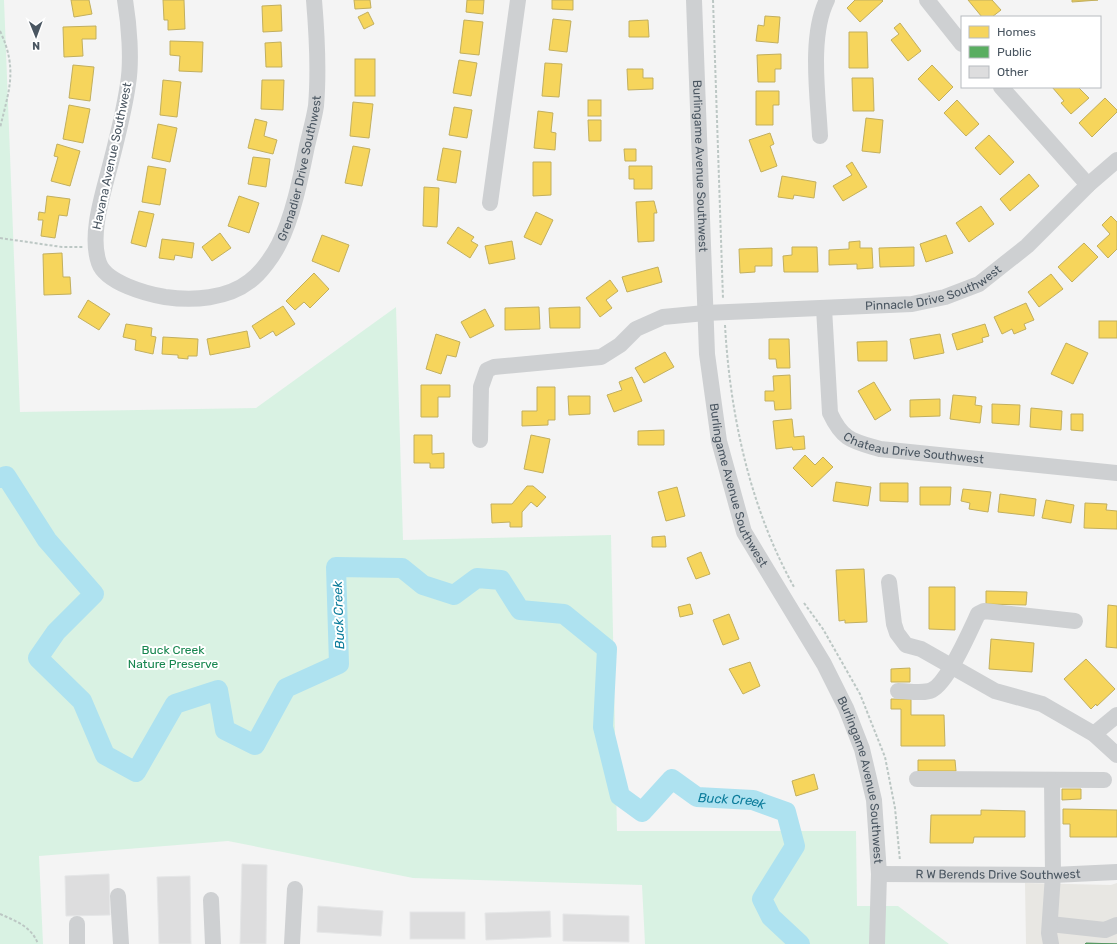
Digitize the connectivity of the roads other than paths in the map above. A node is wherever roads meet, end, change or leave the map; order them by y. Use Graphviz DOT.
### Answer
graph roads {
  1 [pos="125,0"];
  2 [pos="314,0"];
  3 [pos="518,0"];
  4 [pos="694,0"];
  5 [pos="827,0"];
  6 [pos="927,0"];
  7 [pos="961,43"];
  8 [pos="1001,88"];
  9 [pos="820,136"];
  10 [pos="1117,160"];
  11 [pos="1088,185"];
  12 [pos="490,203"];
  13 [pos="208,298"];
  14 [pos="824,308"];
  15 [pos="705,313"];
  16 [pos="480,440"];
  17 [pos="1117,473"];
  18 [pos="889,582"];
  19 [pos="1075,621"];
  20 [pos="952,665"];
  21 [pos="898,691"];
  22 [pos="1117,715"];
  23 [pos="1094,734"];
  24 [pos="1117,754"];
  25 [pos="917,779"];
  26 [pos="1052,780"];
  27 [pos="1104,780"];
  28 [pos="1117,872"];
  29 [pos="879,874"];
  30 [pos="1053,875"];
  31 [pos="295,889"];
  32 [pos="118,896"];
  33 [pos="211,900"];
  34 [pos="77,924"];
  35 [pos="1050,924"];
  36 [pos="1117,925"];
  37 [pos="77,944"];
  38 [pos="121,944"];
  39 [pos="213,944"];
  40 [pos="292,944"];
  41 [pos="877,944"];
  42 [pos="1051,944"];
  1 -- 13 [label="street, Havana Avenue Southwest"];
  2 -- 13 [label="street, Grenadier Drive Southwest"];
  3 -- 12 [label="street"];
  4 -- 15 [label="street, Burlingame Avenue Southwest"];
  5 -- 9 [label="street"];
  6 -- 7 [label="street"];
  8 -- 11 [label="street"];
  10 -- 11 [label="street, Pinnacle Drive Southwest"];
  11 -- 14 [label="street, Pinnacle Drive Southwest"];
  14 -- 15 [label="street, Pinnacle Drive Southwest"];
  14 -- 17 [label="street, Chateau Drive Southwest"];
  15 -- 16 [label="street, Pinnacle Drive Southwest"];
  15 -- 29 [label="street, Burlingame Avenue Southwest"];
  18 -- 20 [label="street"];
  19 -- 20 [label="street"];
  20 -- 21 [label="street"];
  20 -- 23 [label="street"];
  22 -- 23 [label="street"];
  23 -- 24 [label="street"];
  25 -- 26 [label="street"];
  26 -- 27 [label="street"];
  26 -- 30 [label="street"];
  28 -- 30 [label="street, R W Berends Drive Southwest"];
  29 -- 30 [label="street, R W Berends Drive Southwest"];
  29 -- 41 [label="street, Burlingame Avenue Southwest"];
  30 -- 35 [label="street"];
  31 -- 40 [label="street"];
  32 -- 38 [label="street"];
  33 -- 39 [label="street"];
  34 -- 37 [label="street"];
  35 -- 36 [label="street"];
  35 -- 42 [label="street"];
}
